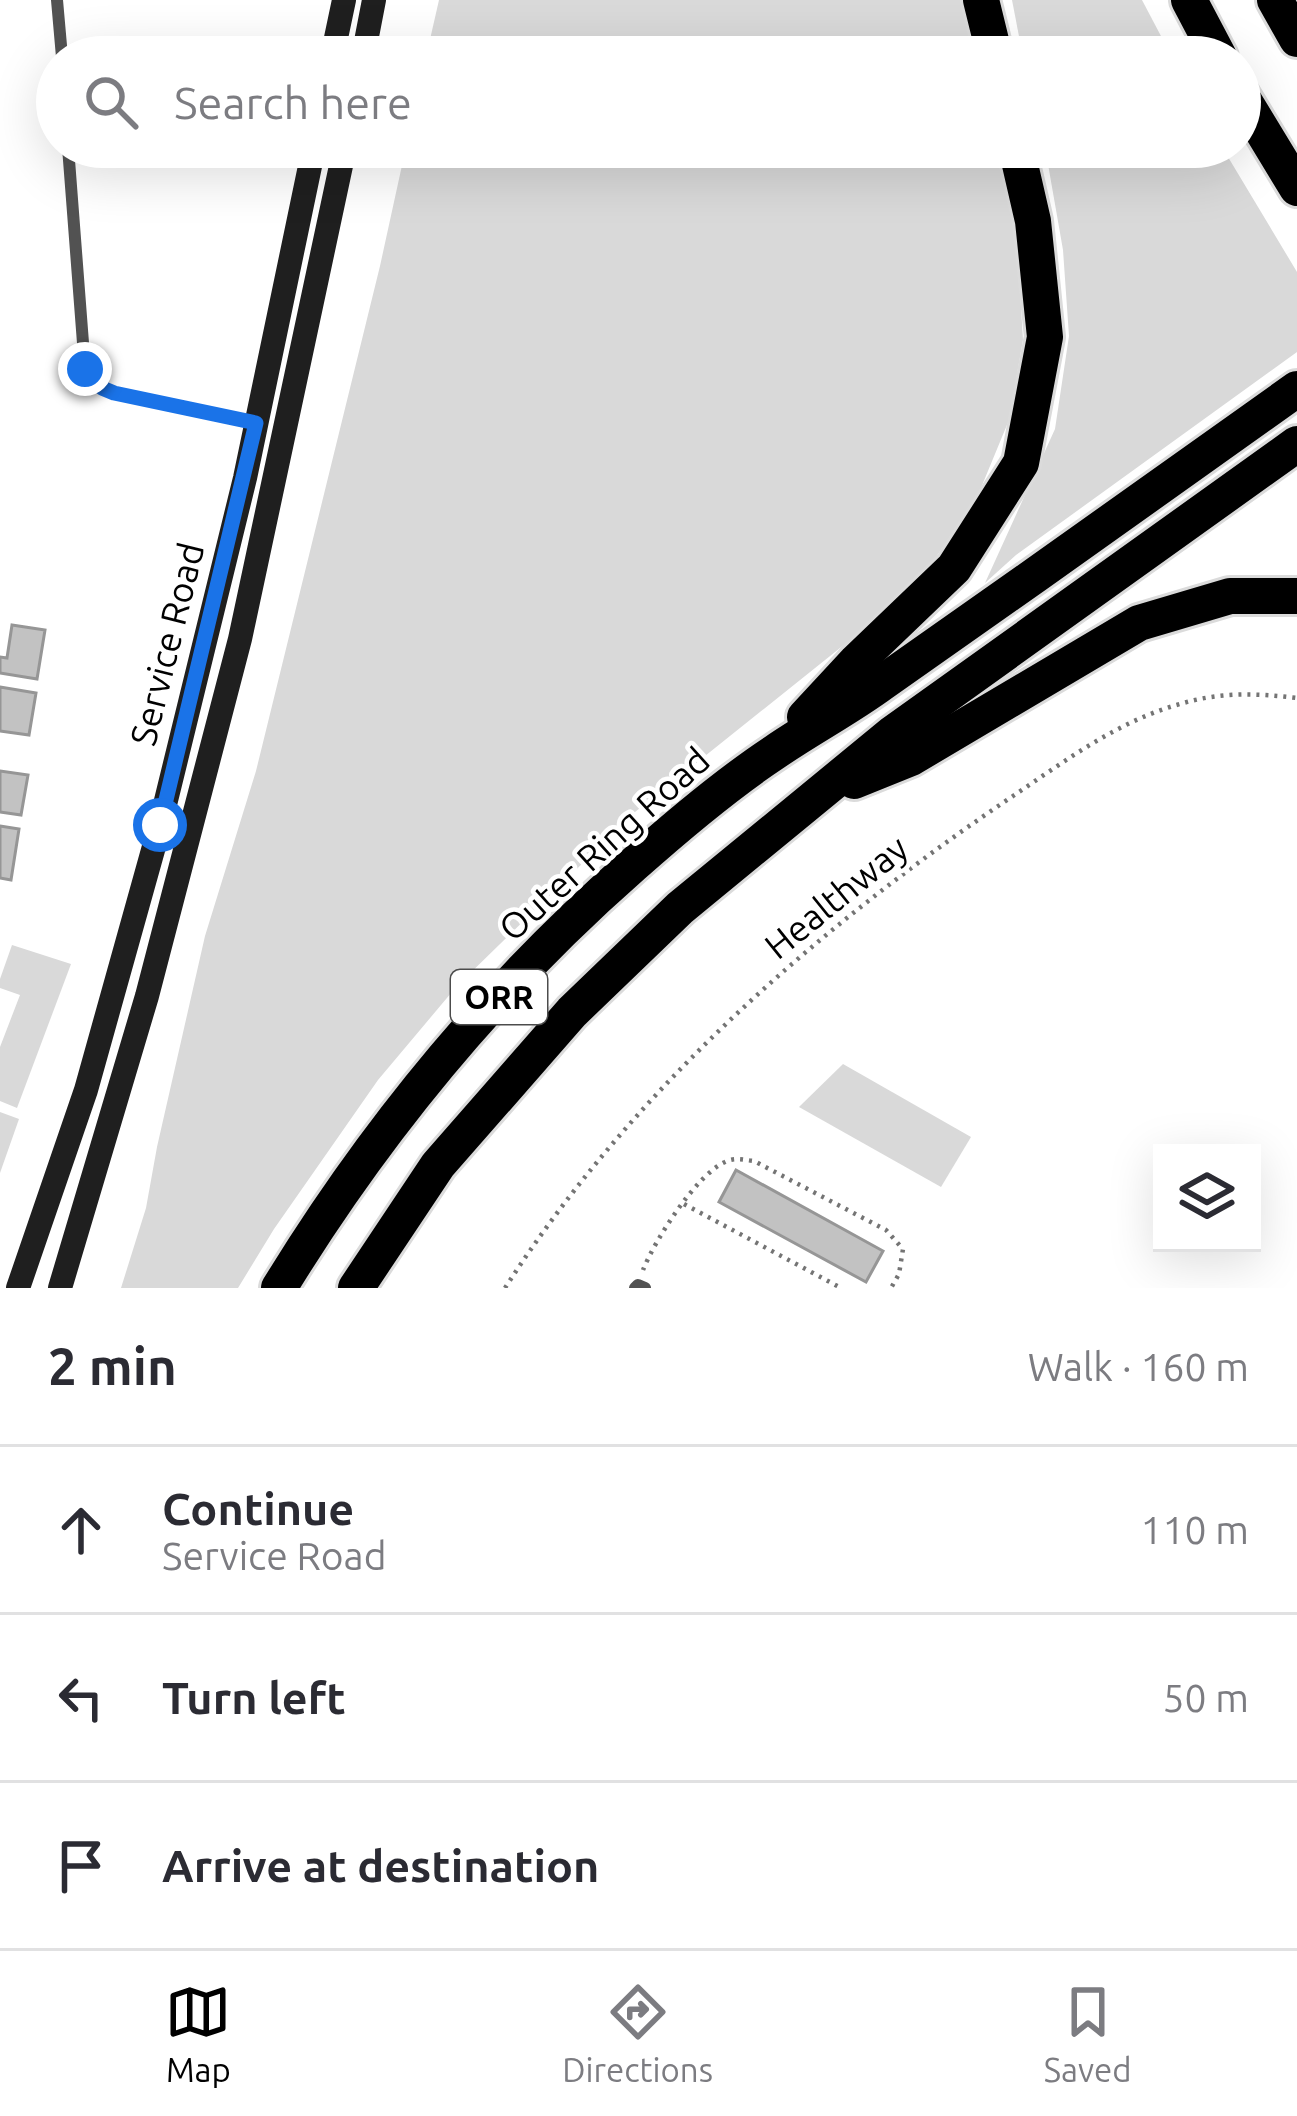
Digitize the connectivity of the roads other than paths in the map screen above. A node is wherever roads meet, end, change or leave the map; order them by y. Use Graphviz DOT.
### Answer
graph roads {
  1 [pos="57,0"];
  2 [pos="344,0"];
  3 [pos="374,0"];
  4 [pos="981,0"];
  5 [pos="1189,0"];
  6 [pos="1275,0"];
  7 [pos="60,36"];
  8 [pos="336,36"];
  9 [pos="366,36"];
  10 [pos="990,36"];
  11 [pos="1208,36"];
  12 [pos="1297,39"];
  13 [pos="1261,129"];
  14 [pos="70,168"];
  15 [pos="310,168"];
  16 [pos="341,168"];
  17 [pos="1021,168"];
  18 [pos="1297,188"];
  19 [pos="1297,389"];
  20 [pos="256,423"];
  21 [pos="1297,444"];
  22 [pos="1297,596"];
  23 [pos="772,754"];
  24 [pos="822,794"];
  25 [pos="18,1288"];
  26 [pos="60,1288"];
  27 [pos="279,1288"];
  28 [pos="356,1288"];
  1 -- 7 [label="lane"];
  2 -- 8 [label="main road"];
  3 -- 9 [label="main road"];
  4 -- 10 [label="highway"];
  5 -- 11 [label="highway"];
  6 -- 12 [label="highway"];
  13 -- 18 [label="highway"];
  14 -- 20 [label="lane"];
  15 -- 20 [label="main road, Service Road"];
  16 -- 26 [label="main road, Service Road"];
  17 -- 23 [label="highway"];
  19 -- 23 [label="highway"];
  20 -- 25 [label="main road, Service Road"];
  21 -- 24 [label="highway"];
  22 -- 24 [label="highway"];
  23 -- 27 [label="highway, Outer Ring Road / ORR"];
  24 -- 28 [label="highway, ORR"];
}
